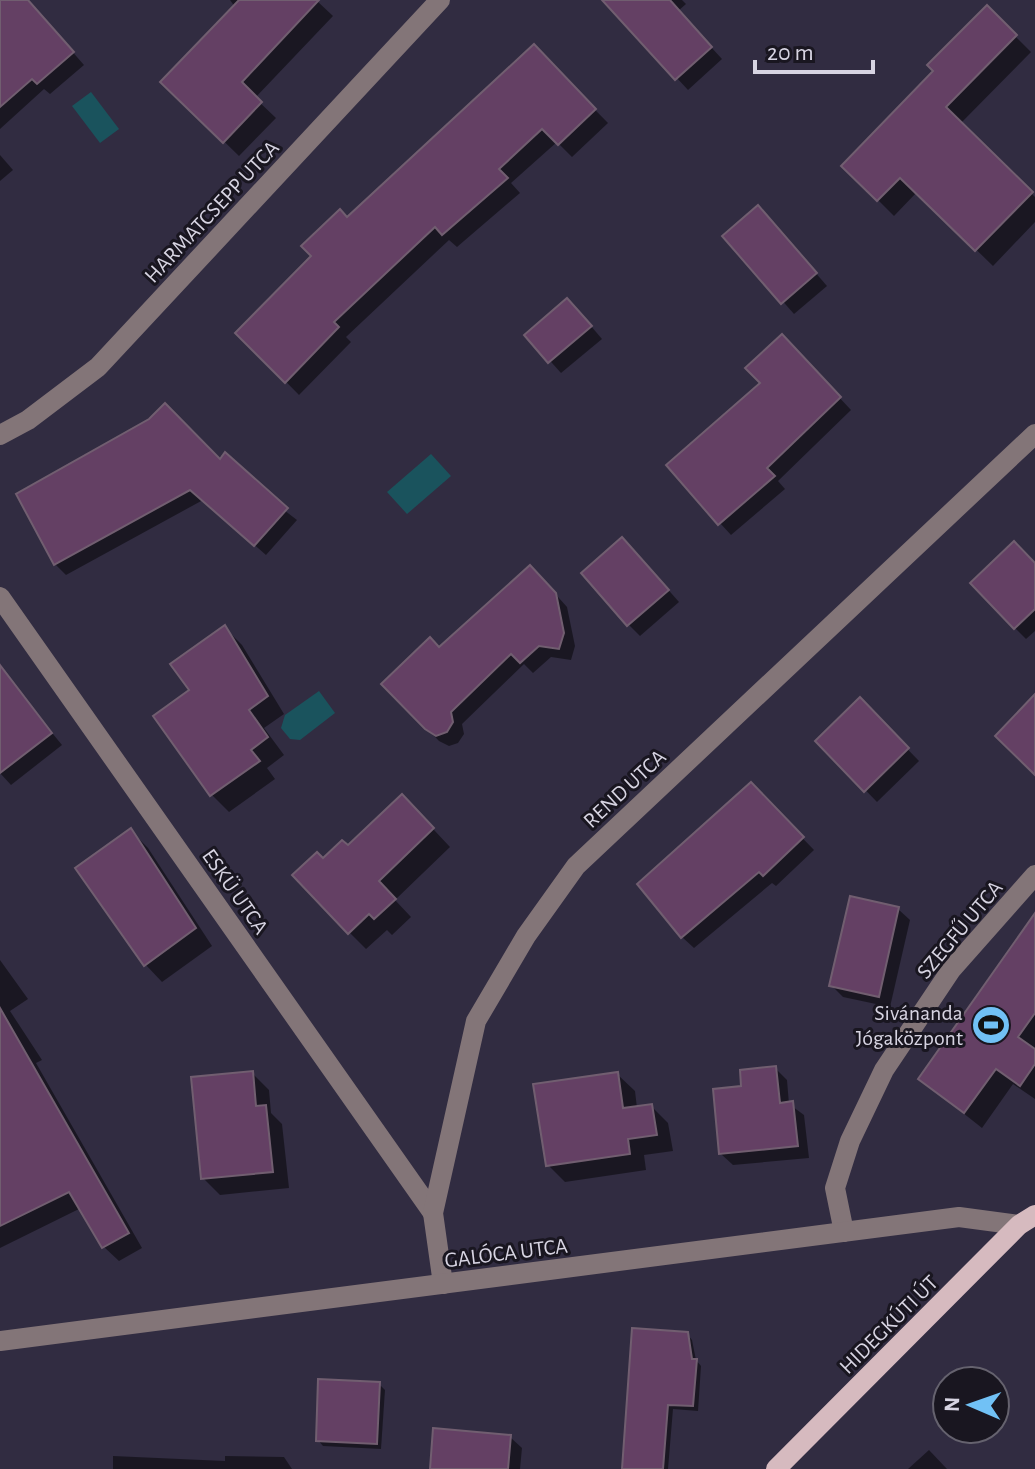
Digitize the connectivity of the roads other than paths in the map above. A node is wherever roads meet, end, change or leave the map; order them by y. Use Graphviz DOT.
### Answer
graph roads {
  1 [pos="440,0"];
  2 [pos="1035,434"];
  3 [pos="0,435"];
  4 [pos="0,597"];
  5 [pos="1035,875"];
  6 [pos="433,1213"];
  7 [pos="1027,1220"];
  8 [pos="844,1232"];
  9 [pos="443,1284"];
  10 [pos="0,1341"];
  11 [pos="776,1469"];
  1 -- 3 [label="street, HARMATCSEPP UTCA"];
  2 -- 6 [label="street, REND UTCA"];
  4 -- 6 [label="street, ESKÜ UTCA"];
  5 -- 8 [label="street, SZEGFŰ UTCA"];
  6 -- 9 [label="street, REND UTCA"];
  7 -- 8 [label="street, GALÓCA UTCA"];
  7 -- 11 [label="main road, HIDEGKÚTI ÚT"];
  8 -- 9 [label="street, GALÓCA UTCA"];
  9 -- 10 [label="street, GALÓCA UTCA"];
}
